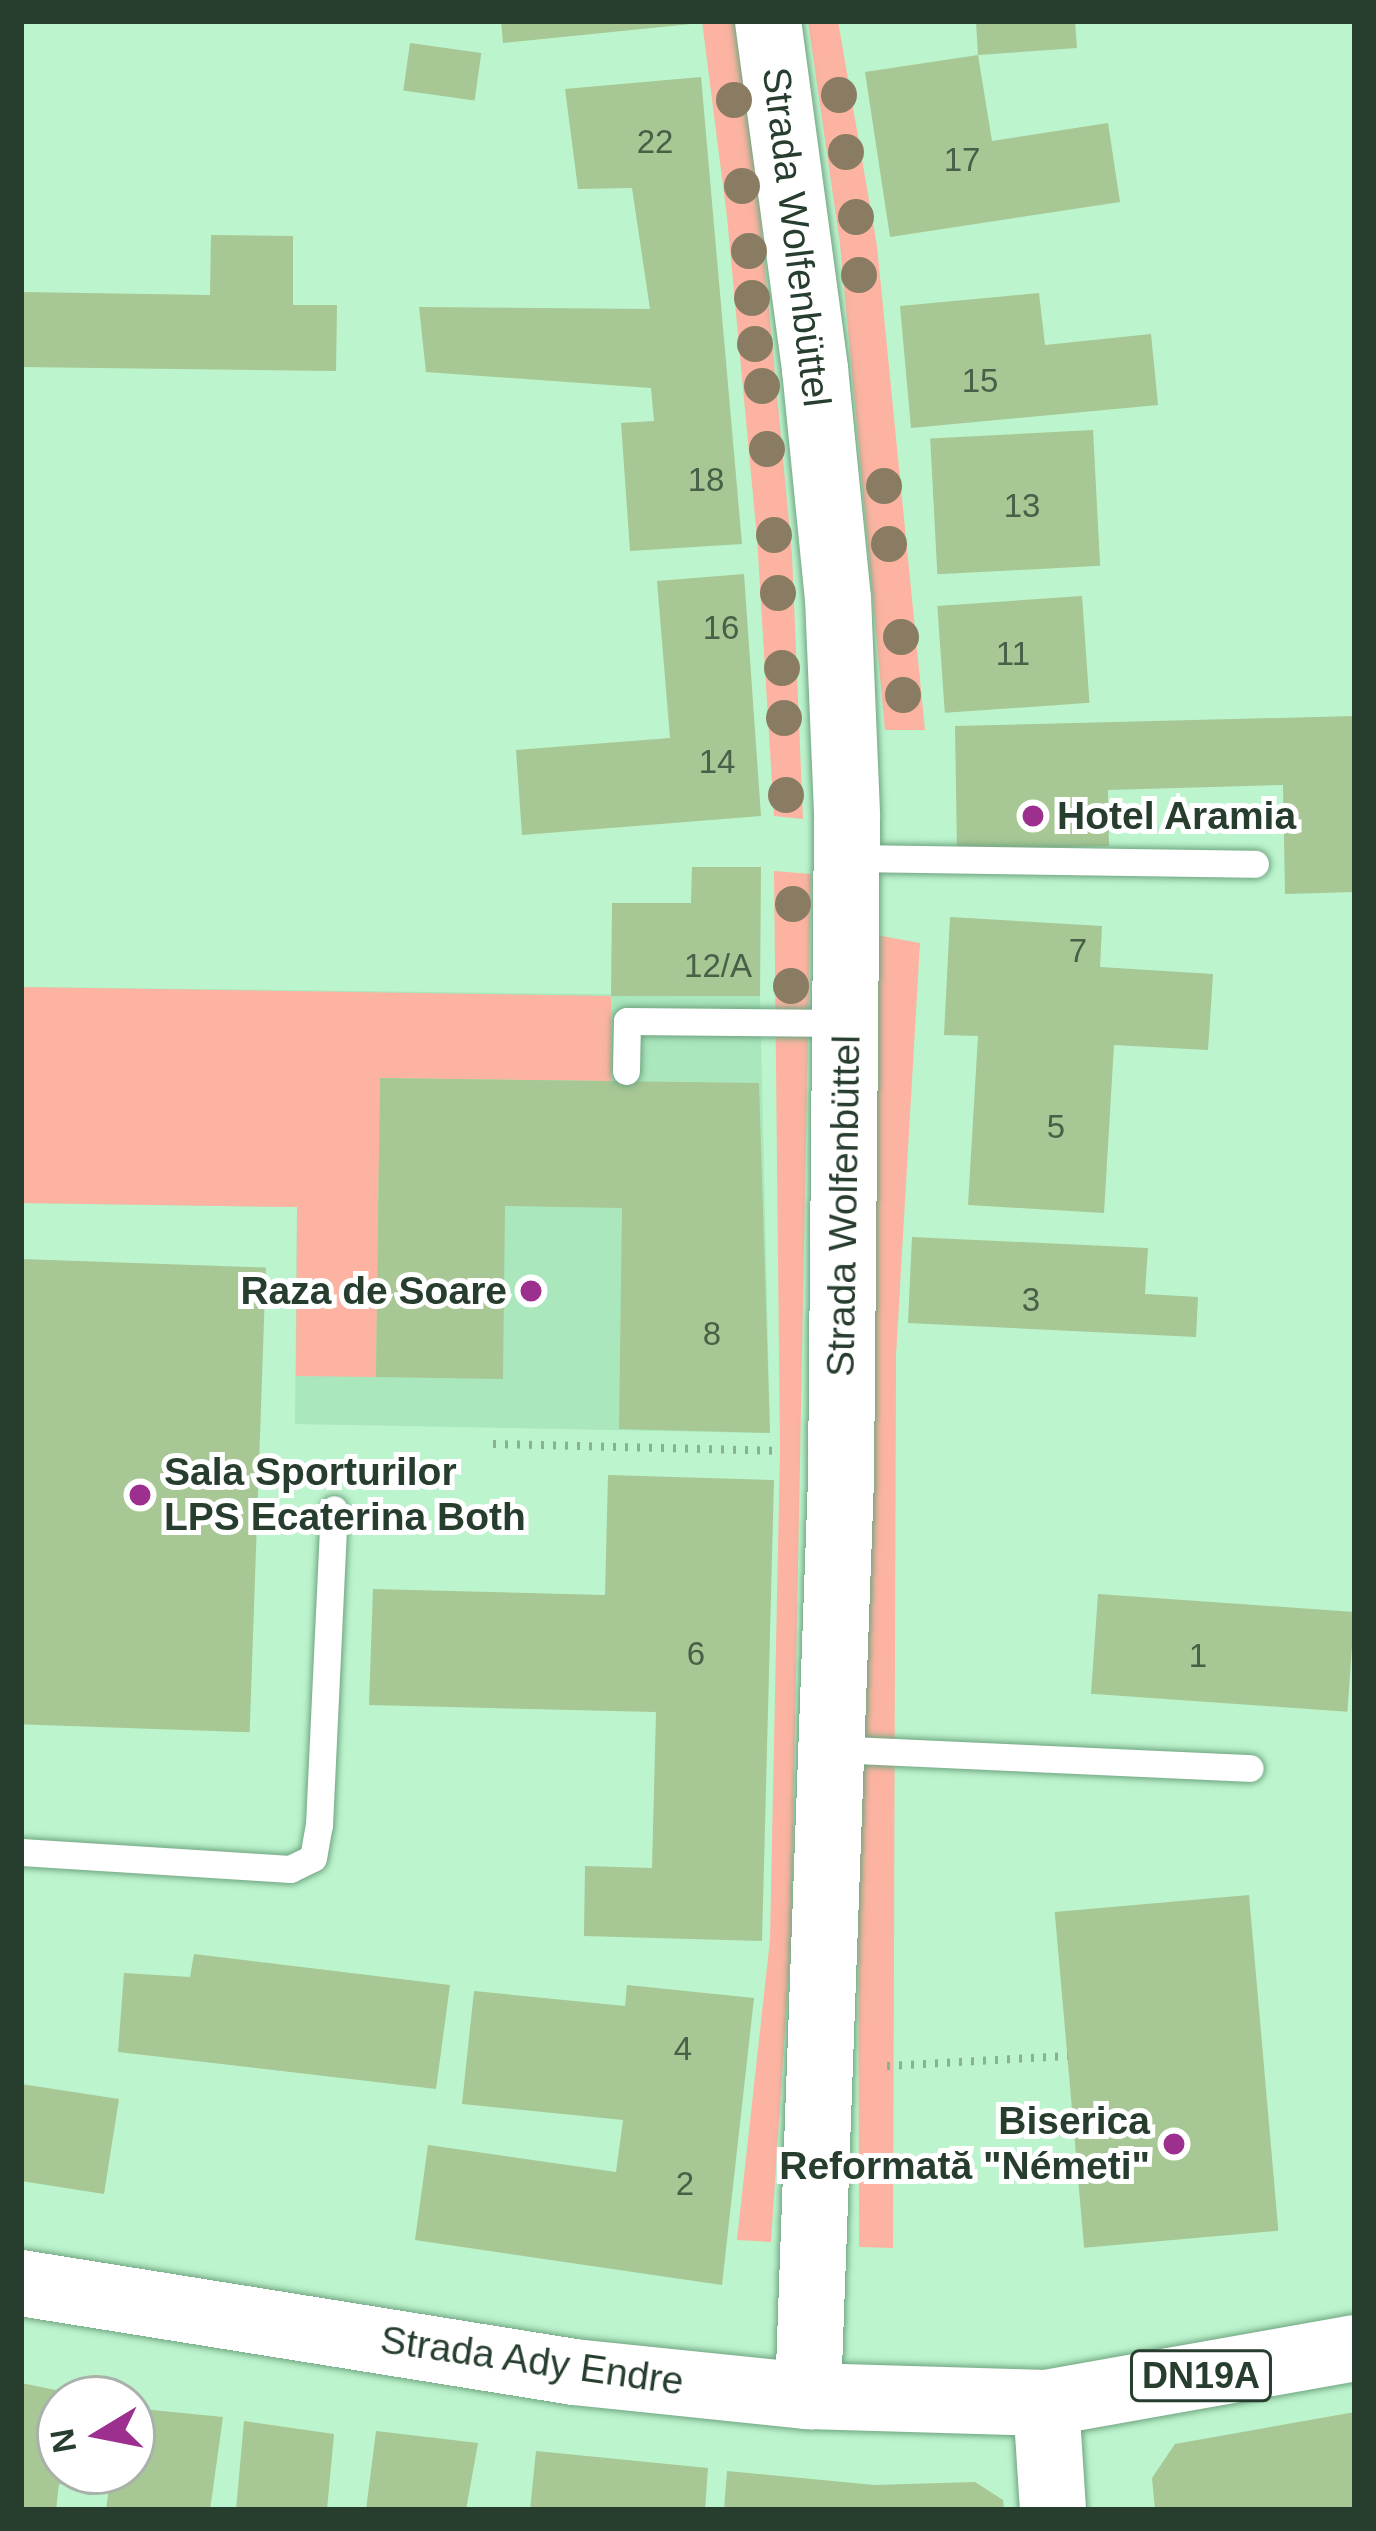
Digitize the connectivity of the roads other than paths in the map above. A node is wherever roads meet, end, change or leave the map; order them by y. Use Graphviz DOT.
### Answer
graph roads {
  1 [pos="768,21"];
  2 [pos="847,858"];
  3 [pos="1255,864"];
  4 [pos="846,1023"];
  5 [pos="626,1071"];
  6 [pos="334,1509"];
  7 [pos="831,1748"];
  8 [pos="1250,1768"];
  9 [pos="21,1852"];
  10 [pos="21,2283"];
  11 [pos="1355,2348"];
  12 [pos="808,2396"];
  13 [pos="1046,2403"];
  14 [pos="1053,2510"];
  1 -- 2 [label="main road, Strada Wolfenbüttel"];
  2 -- 3 [label="lane"];
  2 -- 4 [label="main road, Strada Wolfenbüttel"];
  4 -- 5 [label="lane"];
  4 -- 7 [label="main road, Strada Wolfenbüttel"];
  6 -- 9 [label="lane"];
  7 -- 8 [label="lane"];
  7 -- 12 [label="main road, Strada Wolfenbüttel"];
  10 -- 12 [label="main road, Strada Ady Endre / DN19A"];
  11 -- 13 [label="main road, DN19A"];
  12 -- 13 [label="main road, Strada Ady Endre / DN19A"];
  13 -- 14 [label="main road"];
}
